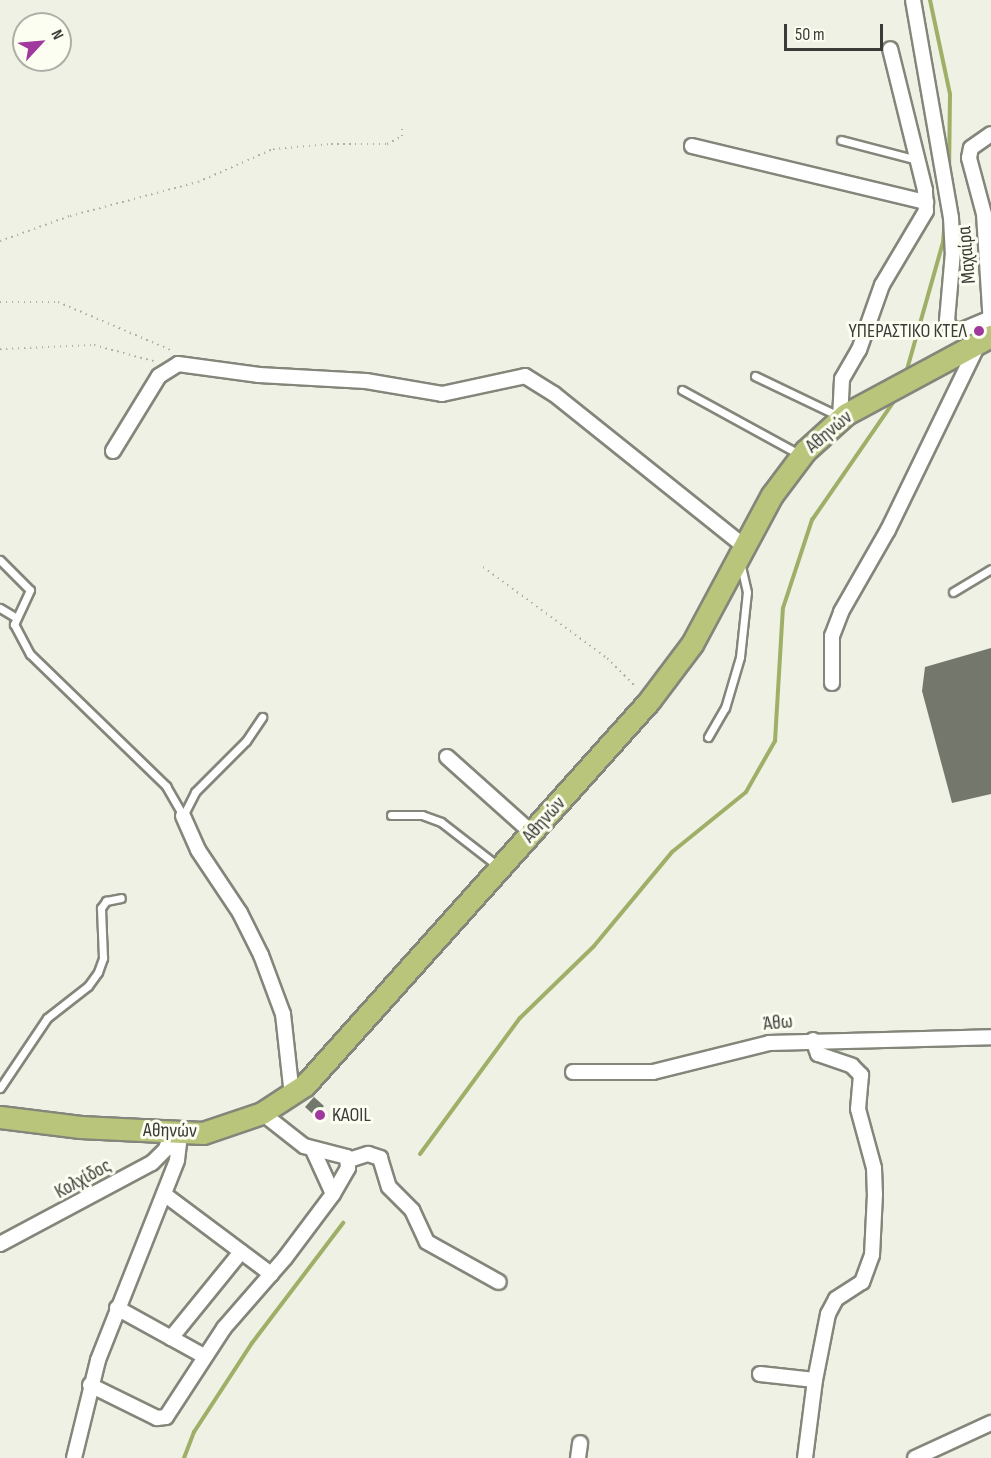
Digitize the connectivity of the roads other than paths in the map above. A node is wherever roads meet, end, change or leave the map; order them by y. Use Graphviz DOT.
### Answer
graph roads {
  1 [pos="913,0"];
  2 [pos="890,49"];
  3 [pos="991,134"];
  4 [pos="841,140"];
  5 [pos="692,146"];
  6 [pos="917,160"];
  7 [pos="926,202"];
  8 [pos="988,331"];
  9 [pos="755,376"];
  10 [pos="682,390"];
  11 [pos="842,416"];
  12 [pos="113,451"];
  13 [pos="801,456"];
  14 [pos="742,554"];
  15 [pos="0,560"];
  16 [pos="991,569"];
  17 [pos="952,592"];
  18 [pos="0,608"];
  19 [pos="15,617"];
  20 [pos="832,683"];
  21 [pos="261,717"];
  22 [pos="708,737"];
  23 [pos="447,757"];
  24 [pos="392,815"];
  25 [pos="183,816"];
  26 [pos="532,833"];
  27 [pos="501,868"];
  28 [pos="121,898"];
  29 [pos="991,1037"];
  30 [pos="813,1040"];
  31 [pos="573,1072"];
  32 [pos="0,1088"];
  33 [pos="292,1095"];
  34 [pos="262,1113"];
  35 [pos="0,1117"];
  36 [pos="175,1134"];
  37 [pos="313,1150"];
  38 [pos="349,1160"];
  39 [pos="164,1194"];
  40 [pos="333,1194"];
  41 [pos="0,1244"];
  42 [pos="241,1252"];
  43 [pos="271,1274"];
  44 [pos="499,1282"];
  45 [pos="117,1308"];
  46 [pos="171,1338"];
  47 [pos="204,1356"];
  48 [pos="760,1374"];
  49 [pos="815,1380"];
  50 [pos="90,1385"];
  51 [pos="991,1423"];
  52 [pos="580,1443"];
  53 [pos="74,1458"];
  54 [pos="578,1458"];
  55 [pos="806,1458"];
  56 [pos="915,1458"];
  1 -- 8 [label="street"];
  2 -- 6 [label="street"];
  3 -- 8 [label="street, Μαχαίρα"];
  4 -- 6 [label="lane"];
  5 -- 7 [label="street"];
  6 -- 7 [label="street"];
  7 -- 11 [label="street"];
  8 -- 11 [label="main road, Αθηνών"];
  8 -- 20 [label="street"];
  9 -- 11 [label="lane"];
  10 -- 13 [label="lane"];
  11 -- 13 [label="main road, Αθηνών"];
  12 -- 14 [label="street"];
  13 -- 14 [label="main road, Αθηνών"];
  14 -- 22 [label="lane"];
  14 -- 26 [label="main road, Αθηνών"];
  15 -- 19 [label="lane"];
  16 -- 17 [label="lane"];
  18 -- 19 [label="lane"];
  19 -- 25 [label="lane"];
  21 -- 25 [label="lane"];
  23 -- 26 [label="street"];
  24 -- 27 [label="lane"];
  25 -- 33 [label="street"];
  26 -- 27 [label="main road, Αθηνών"];
  27 -- 33 [label="main road, Αθηνών"];
  28 -- 32 [label="lane"];
  29 -- 30 [label="street, Άθω"];
  30 -- 31 [label="street, Άθω"];
  30 -- 49 [label="street"];
  33 -- 34 [label="main road, Αθηνών"];
  34 -- 36 [label="main road, Αθηνών"];
  34 -- 37 [label="street"];
  35 -- 36 [label="main road, Αθηνών"];
  36 -- 39 [label="street"];
  36 -- 41 [label="street, Κολχίδος"];
  37 -- 38 [label="street"];
  37 -- 40 [label="street"];
  38 -- 40 [label="street"];
  38 -- 44 [label="street"];
  39 -- 42 [label="street"];
  39 -- 45 [label="street"];
  40 -- 43 [label="street"];
  42 -- 43 [label="street"];
  42 -- 46 [label="street"];
  43 -- 47 [label="street"];
  45 -- 46 [label="street"];
  45 -- 50 [label="street"];
  46 -- 47 [label="street"];
  47 -- 50 [label="street"];
  48 -- 49 [label="street"];
  49 -- 55 [label="street"];
  50 -- 53 [label="street"];
  51 -- 56 [label="street"];
  52 -- 54 [label="street"];
}
